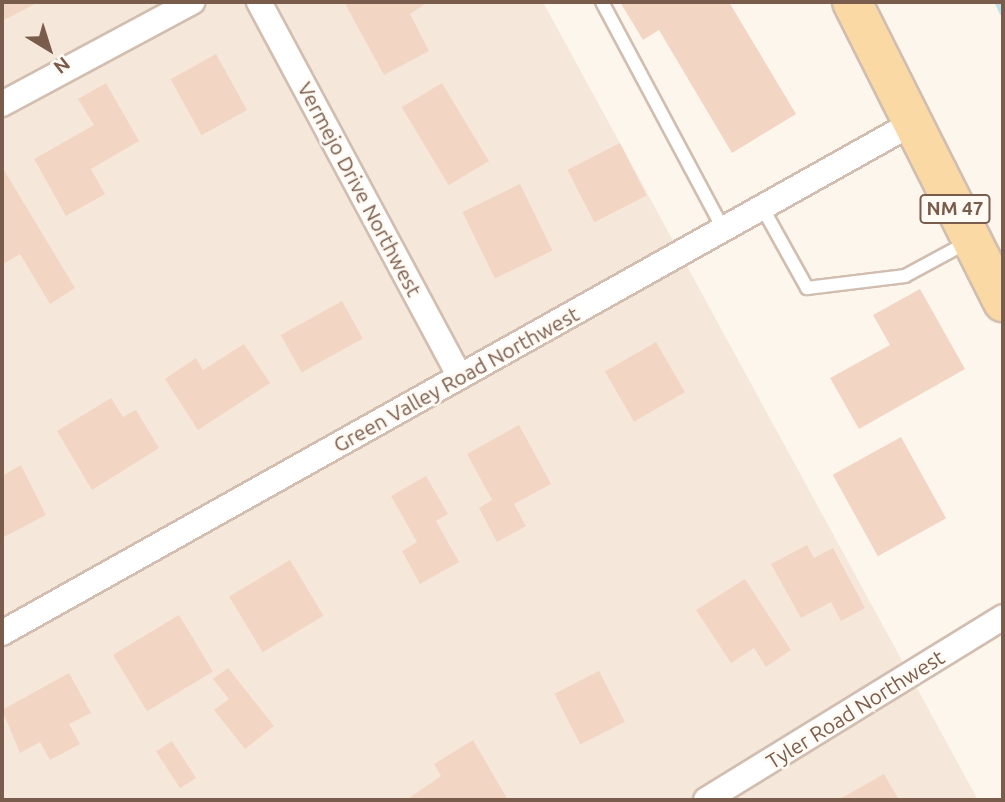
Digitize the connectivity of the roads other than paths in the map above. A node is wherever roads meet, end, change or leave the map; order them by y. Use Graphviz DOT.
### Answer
graph roads {
  1 [pos="192,2"];
  2 [pos="259,2"];
  3 [pos="601,2"];
  4 [pos="852,2"];
  5 [pos="2,104"];
  6 [pos="911,124"];
  7 [pos="762,207"];
  8 [pos="723,229"];
  9 [pos="972,241"];
  10 [pos="1003,302"];
  11 [pos="460,377"];
  12 [pos="1003,617"];
  13 [pos="2,633"];
  14 [pos="706,800"];
  1 -- 5 [label="street"];
  2 -- 11 [label="street, Vermejo Drive Northwest"];
  3 -- 8 [label="lane"];
  4 -- 6 [label="main road, NM 47"];
  6 -- 7 [label="street, Green Valley Road Northwest"];
  6 -- 9 [label="main road, NM 47"];
  7 -- 8 [label="street, Green Valley Road Northwest"];
  7 -- 9 [label="lane"];
  8 -- 11 [label="street, Green Valley Road Northwest"];
  9 -- 10 [label="main road, NM 47"];
  11 -- 13 [label="street, Green Valley Road Northwest"];
  12 -- 14 [label="street, Tyler Road Northwest"];
}
